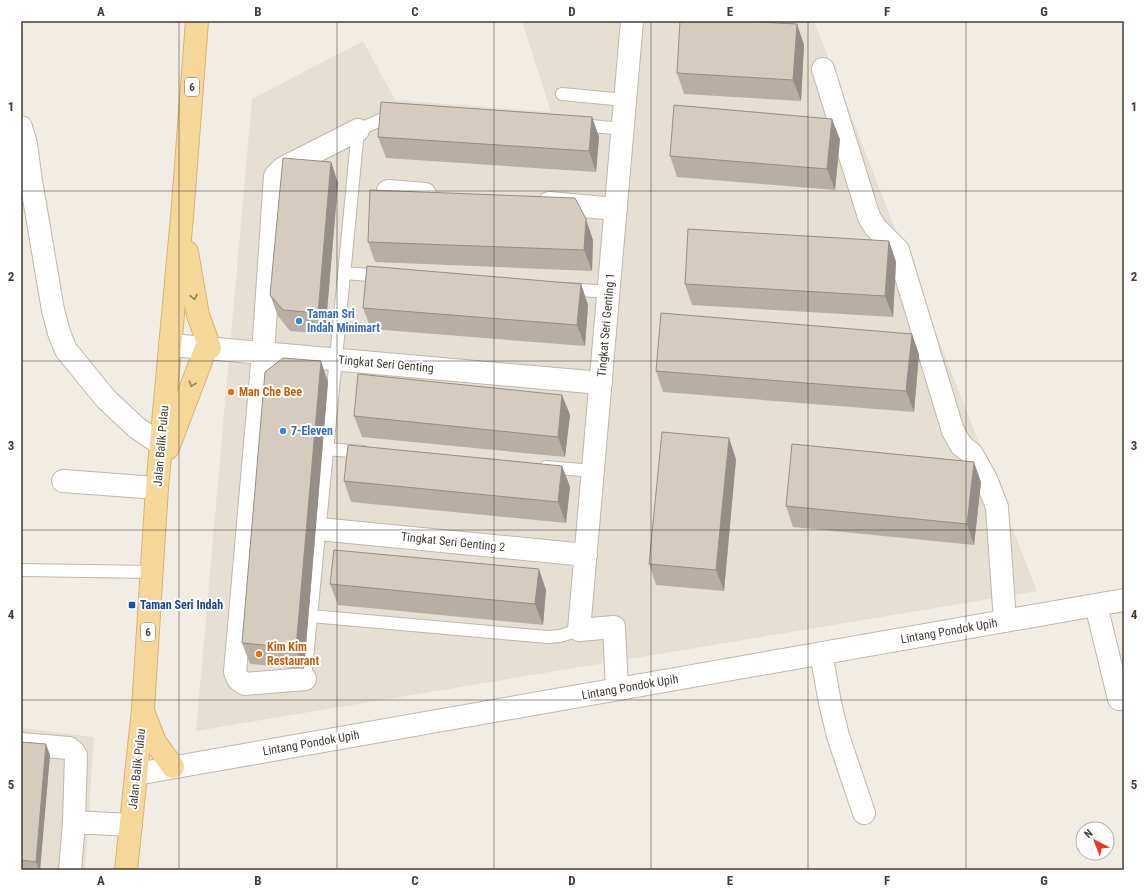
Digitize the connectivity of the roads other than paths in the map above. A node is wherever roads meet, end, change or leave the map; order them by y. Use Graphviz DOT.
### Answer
graph roads {
  1 [pos="197,21"];
  2 [pos="632,21"];
  3 [pos="823,69"];
  4 [pos="562,94"];
  5 [pos="625,100"];
  6 [pos="408,113"];
  7 [pos="568,124"];
  8 [pos="21,127"];
  9 [pos="623,129"];
  10 [pos="358,130"];
  11 [pos="388,191"];
  12 [pos="447,196"];
  13 [pos="532,201"];
  14 [pos="616,209"];
  15 [pos="182,217"];
  16 [pos="344,273"];
  17 [pos="391,276"];
  18 [pos="554,288"];
  19 [pos="608,292"];
  20 [pos="170,346"];
  21 [pos="208,348"];
  22 [pos="263,353"];
  23 [pos="336,360"];
  24 [pos="601,383"];
  25 [pos="162,445"];
  26 [pos="327,449"];
  27 [pos="374,453"];
  28 [pos="531,466"];
  29 [pos="593,471"];
  30 [pos="159,479"];
  31 [pos="63,481"];
  32 [pos="320,529"];
  33 [pos="586,555"];
  34 [pos="21,570"];
  35 [pos="152,572"];
  36 [pos="1124,600"];
  37 [pos="1096,605"];
  38 [pos="311,616"];
  39 [pos="1005,621"];
  40 [pos="579,630"];
  41 [pos="821,653"];
  42 [pos="305,679"];
  43 [pos="617,689"];
  44 [pos="1119,698"];
  45 [pos="143,709"];
  46 [pos="21,744"];
  47 [pos="172,767"];
  48 [pos="136,774"];
  49 [pos="864,813"];
  50 [pos="74,822"];
  51 [pos="131,825"];
  52 [pos="70,870"];
  53 [pos="126,870"];
  1 -- 15 [label="main road, Jalan Balik Pulau / 6"];
  2 -- 5 [label="street, Tingkat Seri Genting 1"];
  3 -- 39 [label="street"];
  4 -- 5 [label="lane"];
  5 -- 9 [label="street, Tingkat Seri Genting 1"];
  6 -- 10 [label="lane"];
  7 -- 9 [label="lane"];
  8 -- 25 [label="street"];
  9 -- 14 [label="street, Tingkat Seri Genting 1"];
  10 -- 16 [label="lane"];
  10 -- 22 [label="street"];
  11 -- 12 [label="street"];
  13 -- 14 [label="street"];
  14 -- 19 [label="street, Tingkat Seri Genting 1"];
  15 -- 20 [label="main road, Jalan Balik Pulau / 6"];
  15 -- 21 [label="main road, one-way"];
  16 -- 17 [label="lane"];
  16 -- 23 [label="lane"];
  18 -- 19 [label="lane"];
  19 -- 24 [label="street, Tingkat Seri Genting 1"];
  20 -- 21 [label="street, Tingkat Seri Genting"];
  20 -- 25 [label="main road, Jalan Balik Pulau / 6"];
  21 -- 22 [label="street, Tingkat Seri Genting"];
  21 -- 30 [label="main road, one-way"];
  22 -- 23 [label="street, Tingkat Seri Genting"];
  22 -- 42 [label="street"];
  23 -- 24 [label="street, Tingkat Seri Genting"];
  23 -- 26 [label="lane"];
  24 -- 29 [label="street, Tingkat Seri Genting 1"];
  25 -- 30 [label="main road, Jalan Balik Pulau / 6"];
  26 -- 27 [label="lane"];
  26 -- 32 [label="lane"];
  28 -- 29 [label="lane"];
  29 -- 33 [label="street, Tingkat Seri Genting 1"];
  30 -- 31 [label="street"];
  30 -- 35 [label="main road, Jalan Balik Pulau / 6"];
  32 -- 33 [label="street, Tingkat Seri Genting 2"];
  32 -- 38 [label="lane"];
  33 -- 40 [label="street, Tingkat Seri Genting 1"];
  34 -- 35 [label="lane"];
  35 -- 45 [label="main road, Jalan Balik Pulau / 6"];
  36 -- 37 [label="street, Lintang Pondok Upih"];
  37 -- 39 [label="street, Lintang Pondok Upih"];
  37 -- 44 [label="street"];
  38 -- 40 [label="lane"];
  38 -- 42 [label="lane"];
  39 -- 41 [label="street, Lintang Pondok Upih"];
  40 -- 43 [label="street"];
  41 -- 43 [label="street, Lintang Pondok Upih"];
  41 -- 49 [label="street"];
  43 -- 47 [label="street, Lintang Pondok Upih"];
  45 -- 47 [label="main road"];
  45 -- 48 [label="main road, Jalan Balik Pulau / 6"];
  46 -- 50 [label="street"];
  47 -- 48 [label="street, Lintang Pondok Upih"];
  48 -- 51 [label="main road, Jalan Balik Pulau / 6"];
  50 -- 51 [label="street"];
  50 -- 52 [label="street"];
  51 -- 53 [label="main road, Jalan Balik Pulau / 6"];
}
